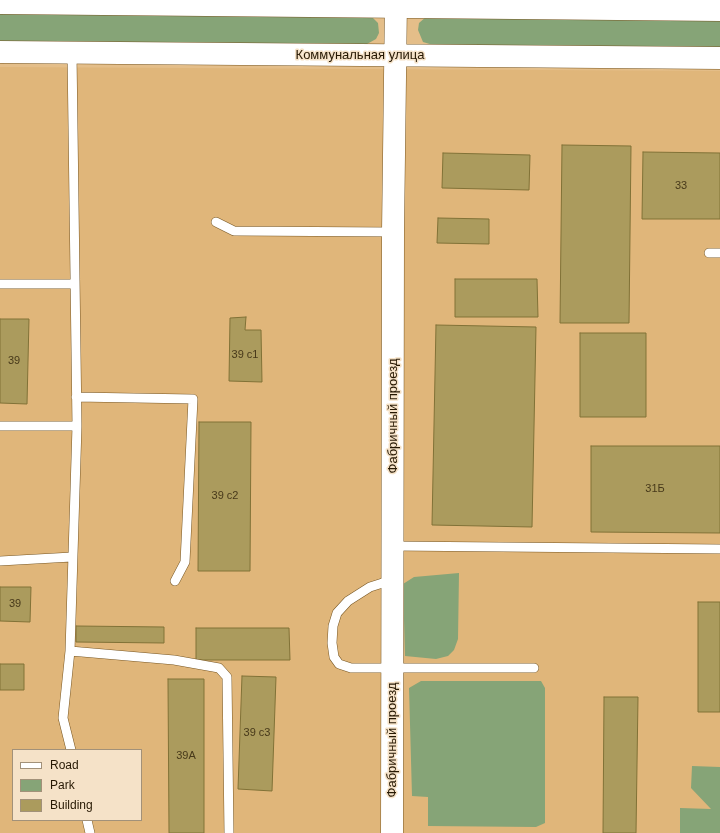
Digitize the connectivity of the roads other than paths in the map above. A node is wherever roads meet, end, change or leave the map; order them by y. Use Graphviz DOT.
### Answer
graph roads {
  1 [pos="79,2"];
  2 [pos="0,3"];
  3 [pos="396,3"];
  4 [pos="720,10"];
  5 [pos="0,52"];
  6 [pos="72,53"];
  7 [pos="395,55"];
  8 [pos="720,58"];
  9 [pos="216,222"];
  10 [pos="393,232"];
  11 [pos="709,253"];
  12 [pos="720,253"];
  13 [pos="0,284"];
  14 [pos="75,284"];
  15 [pos="76,396"];
  16 [pos="0,426"];
  17 [pos="76,426"];
  18 [pos="392,546"];
  19 [pos="720,549"];
  20 [pos="72,557"];
  21 [pos="0,561"];
  22 [pos="392,580"];
  23 [pos="175,581"];
  24 [pos="70,651"];
  25 [pos="534,668"];
  26 [pos="392,669"];
  27 [pos="70,749"];
  28 [pos="87,821"];
  29 [pos="90,833"];
  30 [pos="229,833"];
  31 [pos="392,833"];
  1 -- 2 [label="main road"];
  1 -- 3 [label="main road"];
  3 -- 4 [label="main road"];
  3 -- 7 [label="main road, Фабричный проезд"];
  5 -- 6 [label="main road, Коммунальная улица"];
  6 -- 7 [label="main road, Коммунальная улица"];
  6 -- 14 [label="lane"];
  7 -- 8 [label="main road, Коммунальная улица"];
  7 -- 10 [label="main road, Фабричный проезд"];
  9 -- 10 [label="lane"];
  10 -- 18 [label="main road, Фабричный проезд"];
  11 -- 12 [label="lane"];
  13 -- 14 [label="lane"];
  14 -- 15 [label="lane"];
  15 -- 17 [label="lane"];
  15 -- 23 [label="lane"];
  16 -- 17 [label="lane"];
  17 -- 20 [label="lane"];
  18 -- 19 [label="lane"];
  18 -- 22 [label="main road, Фабричный проезд"];
  20 -- 21 [label="lane"];
  20 -- 24 [label="lane"];
  22 -- 26 [label="main road, Фабричный проезд"];
  22 -- 26 [label="lane"];
  24 -- 27 [label="lane"];
  24 -- 30 [label="lane"];
  25 -- 26 [label="lane"];
  26 -- 31 [label="main road, Фабричный проезд"];
  28 -- 29 [label="lane"];
}
